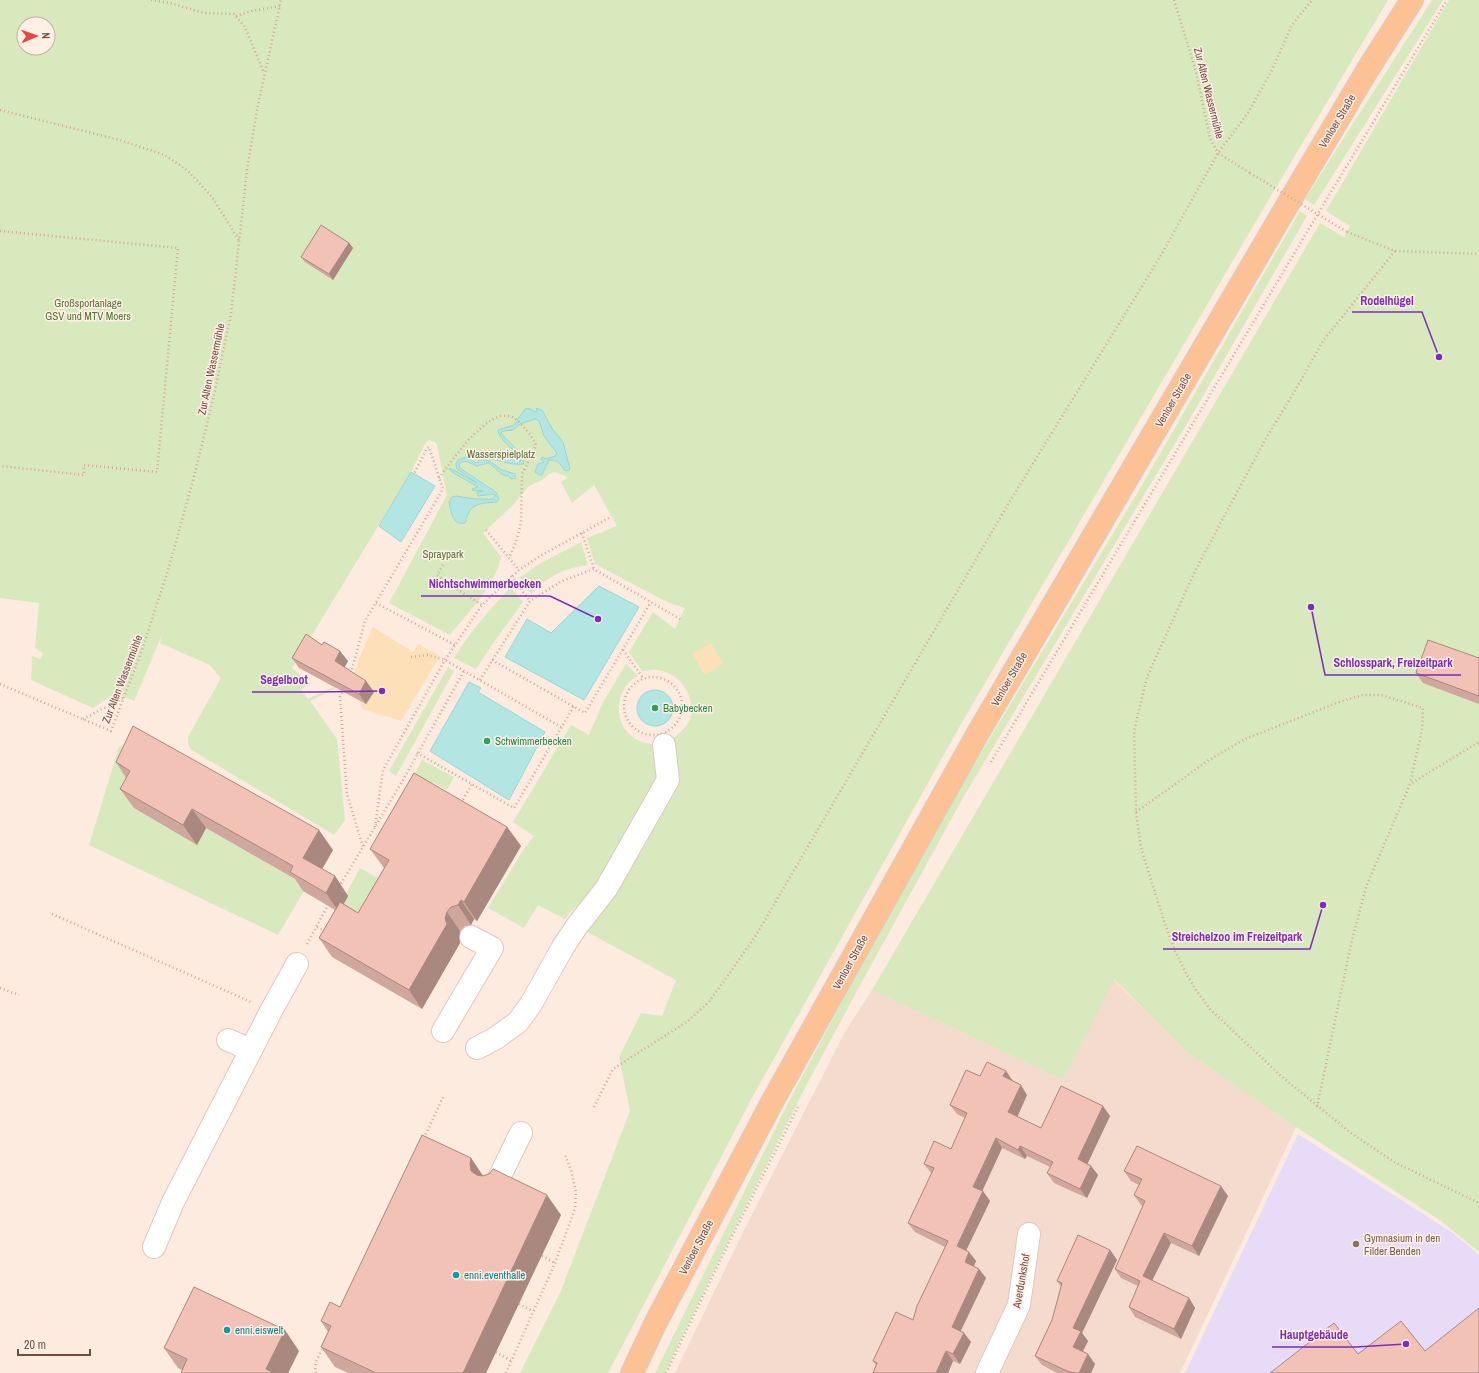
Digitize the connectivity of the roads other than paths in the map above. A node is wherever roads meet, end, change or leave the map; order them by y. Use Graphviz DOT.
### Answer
graph roads {
  1 [pos="1412,0"];
  2 [pos="664,745"];
  3 [pos="471,937"];
  4 [pos="297,964"];
  5 [pos="443,1031"];
  6 [pos="228,1040"];
  7 [pos="477,1048"];
  8 [pos="251,1050"];
  9 [pos="521,1133"];
  10 [pos="496,1184"];
  11 [pos="1029,1234"];
  12 [pos="154,1247"];
  13 [pos="990,1372"];
  14 [pos="632,1373"];
  1 -- 14 [label="main road, Venloer Straße"];
  2 -- 7 [label="street"];
  3 -- 5 [label="street"];
  4 -- 8 [label="street"];
  6 -- 8 [label="street"];
  8 -- 12 [label="street"];
  9 -- 10 [label="street"];
  11 -- 13 [label="street, Averdunkshof"];
}
